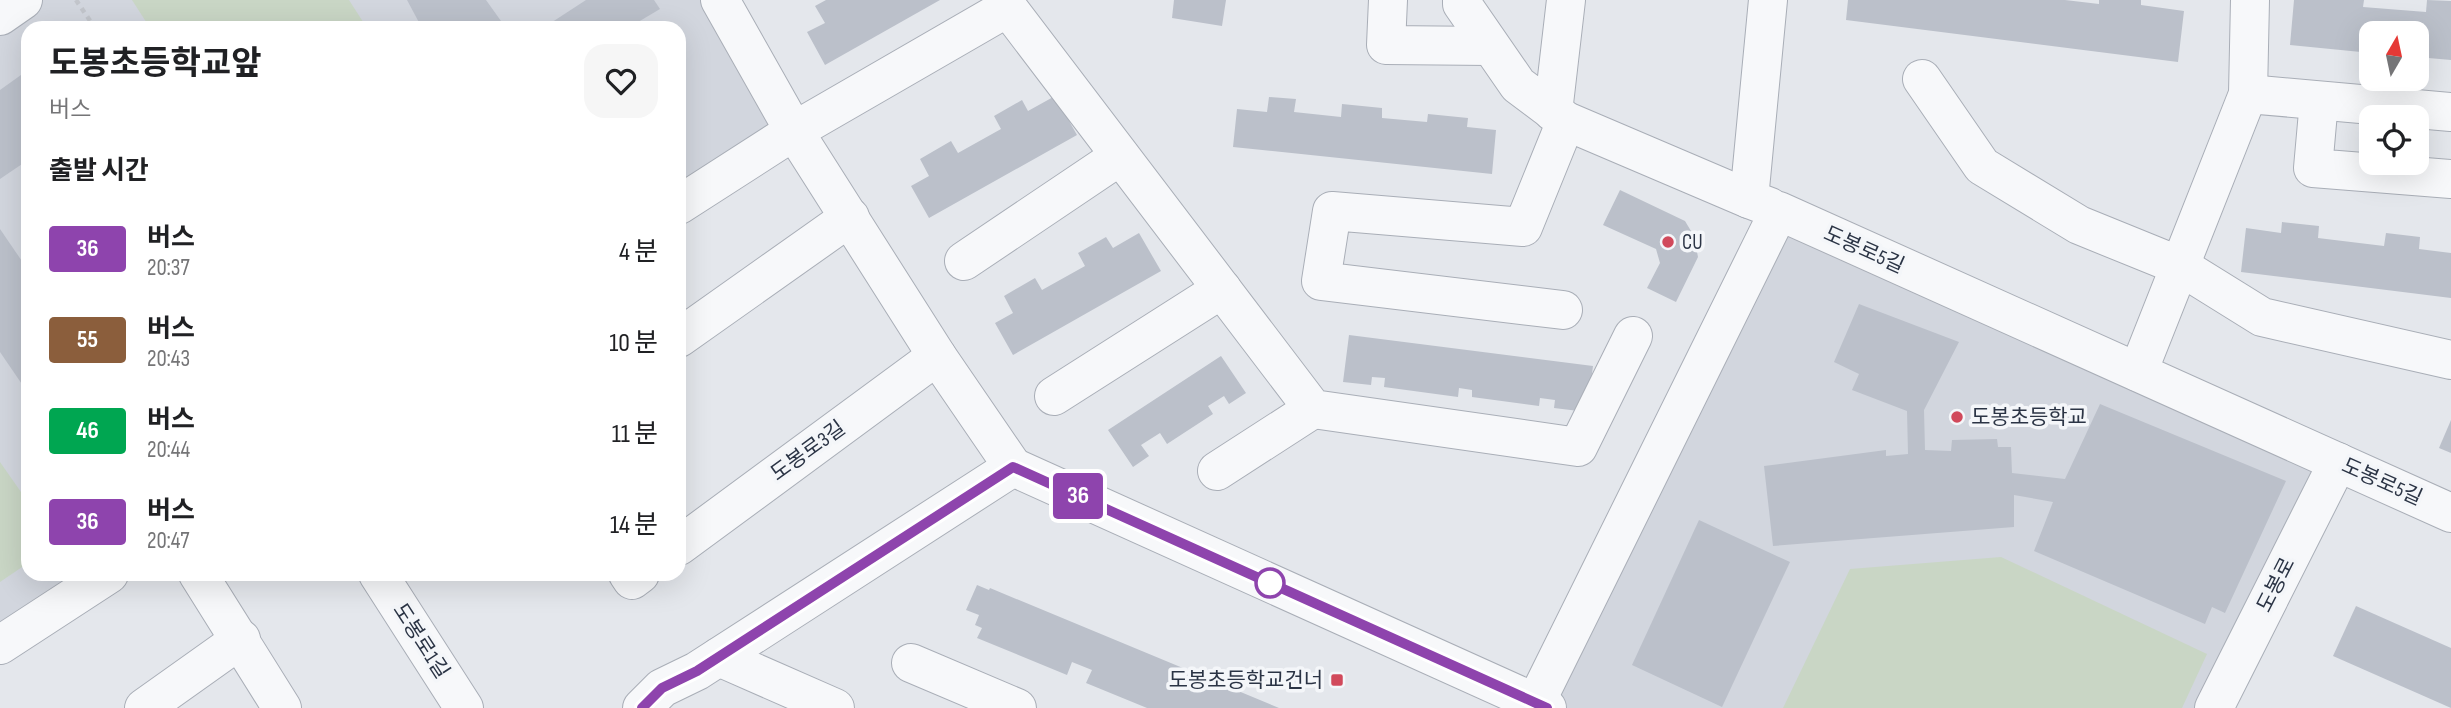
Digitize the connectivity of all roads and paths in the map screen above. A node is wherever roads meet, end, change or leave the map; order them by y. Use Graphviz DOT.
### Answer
graph roads {
  1 [pos="23,0"];
  2 [pos="76,0"];
  3 [pos="720,0"];
  4 [pos="1388,0"];
  5 [pos="1462,0"];
  6 [pos="1566,0"];
  7 [pos="1768,0"];
  8 [pos="2250,0"];
  9 [pos="1005,4"];
  10 [pos="0,16"];
  11 [pos="90,21"];
  12 [pos="1490,46"];
  13 [pos="1922,79"];
  14 [pos="2248,94"];
  15 [pos="2319,101"];
  16 [pos="2451,113"];
  17 [pos="1560,117"];
  18 [pos="794,131"];
  19 [pos="1120,156"];
  20 [pos="2451,179"];
  21 [pos="686,200"];
  22 [pos="1764,205"];
  23 [pos="850,217"];
  24 [pos="964,261"];
  25 [pos="2180,266"];
  26 [pos="1222,289"];
  27 [pos="1563,310"];
  28 [pos="686,333"];
  29 [pos="1633,336"];
  30 [pos="937,356"];
  31 [pos="2451,360"];
  32 [pos="2138,372"];
  33 [pos="1054,396"];
  34 [pos="1313,409"];
  35 [pos="2338,462"];
  36 [pos="1013,467"];
  37 [pos="1217,471"];
  38 [pos="2451,513"];
  39 [pos="686,541"];
  40 [pos="98,581"];
  41 [pos="203,581"];
  42 [pos="382,581"];
  43 [pos="241,639"];
  44 [pos="0,645"];
  45 [pos="719,657"];
  46 [pos="911,663"];
  47 [pos="1538,706"];
  48 [pos="144,708"];
  49 [pos="282,708"];
  50 [pos="464,708"];
  51 [pos="642,708"];
  52 [pos="835,708"];
  53 [pos="1017,708"];
  54 [pos="2214,708"];
  1 -- 10 [label="street"];
  2 -- 11 [label="path"];
  3 -- 18 [label="street"];
  4 -- 12 [label="street"];
  5 -- 12 [label="street, 도봉로5길"];
  6 -- 17 [label="street"];
  7 -- 22 [label="street"];
  8 -- 14 [label="street"];
  9 -- 18 [label="street"];
  9 -- 19 [label="street"];
  12 -- 17 [label="street, 도봉로5길"];
  13 -- 25 [label="street"];
  14 -- 15 [label="street"];
  14 -- 25 [label="street"];
  15 -- 16 [label="street"];
  15 -- 20 [label="street"];
  17 -- 22 [label="street, 도봉로5길"];
  17 -- 27 [label="street"];
  18 -- 21 [label="street"];
  18 -- 23 [label="street"];
  19 -- 24 [label="street"];
  19 -- 26 [label="street"];
  22 -- 32 [label="street, 도봉로5길"];
  22 -- 47 [label="street"];
  23 -- 28 [label="street"];
  23 -- 30 [label="street"];
  25 -- 31 [label="street"];
  25 -- 32 [label="street"];
  26 -- 33 [label="street"];
  26 -- 34 [label="street"];
  29 -- 34 [label="street"];
  30 -- 36 [label="street"];
  30 -- 39 [label="street, 도봉로3길"];
  32 -- 35 [label="street, 도봉로5길"];
  34 -- 37 [label="street"];
  35 -- 38 [label="street, 도봉로5길"];
  35 -- 54 [label="street, 도봉로"];
  36 -- 45 [label="street"];
  36 -- 47 [label="street"];
  40 -- 44 [label="street"];
  41 -- 43 [label="street"];
  42 -- 50 [label="street, 도봉로1길"];
  43 -- 48 [label="street"];
  43 -- 49 [label="street"];
  45 -- 51 [label="street"];
  45 -- 52 [label="street"];
  46 -- 53 [label="street"];
}
